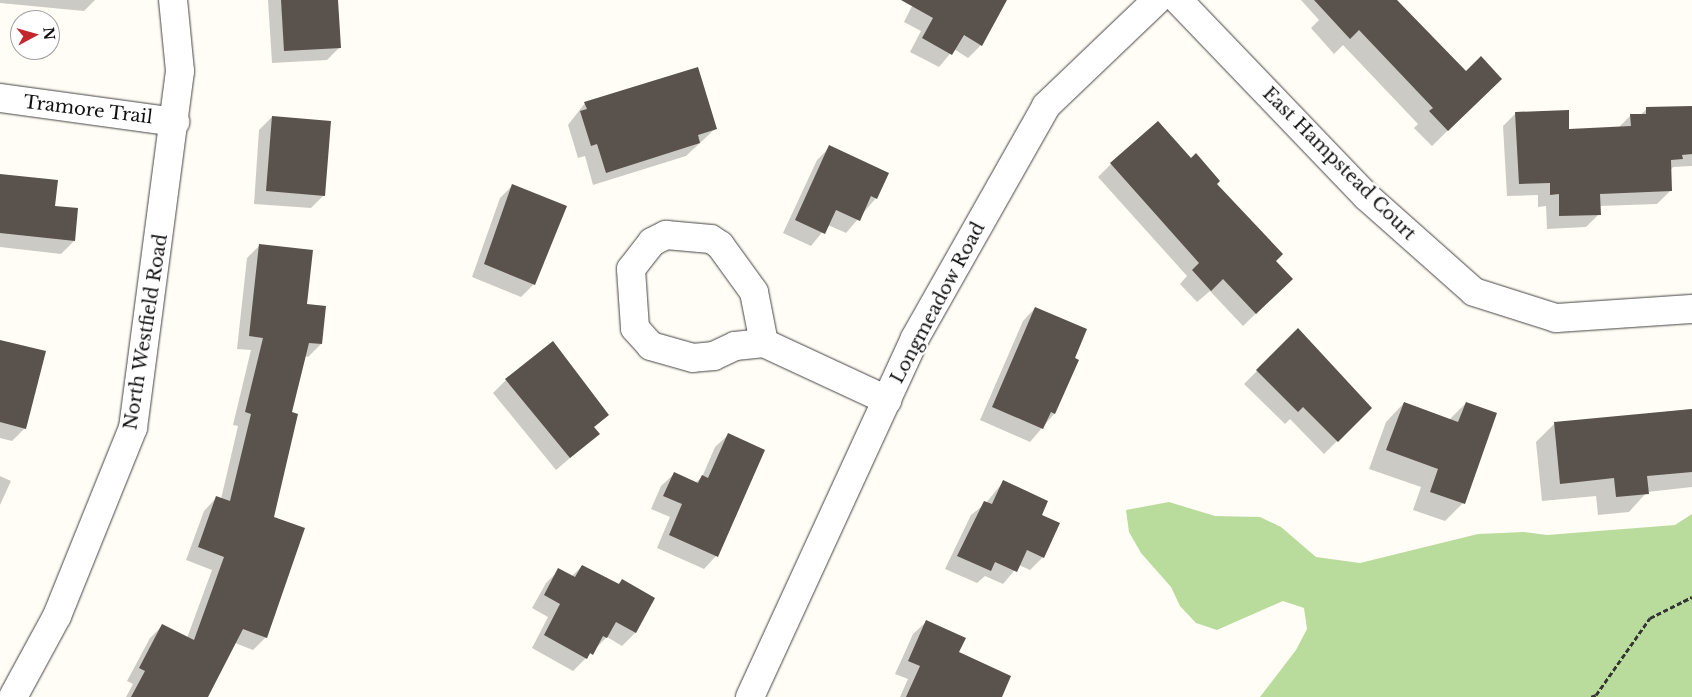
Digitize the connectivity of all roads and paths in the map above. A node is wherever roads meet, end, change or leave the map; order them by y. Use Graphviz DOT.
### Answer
graph roads {
  1 [pos="173,0"];
  2 [pos="1157,0"];
  3 [pos="1178,0"];
  4 [pos="0,98"];
  5 [pos="175,122"];
  6 [pos="1692,309"];
  7 [pos="764,343"];
  8 [pos="888,400"];
  9 [pos="1692,597"];
  10 [pos="13,697"];
  11 [pos="750,697"];
  12 [pos="1591,697"];
  1 -- 5 [label="street, North Westfield Road"];
  2 -- 8 [label="street, Longmeadow Road"];
  3 -- 6 [label="street, East Hampstead Court"];
  4 -- 5 [label="street, Tramore Trail"];
  5 -- 10 [label="street, North Westfield Road"];
  7 -- 7 [label="street"];
  7 -- 8 [label="street"];
  8 -- 11 [label="street, Longmeadow Road"];
  9 -- 12 [label="path"];
}
